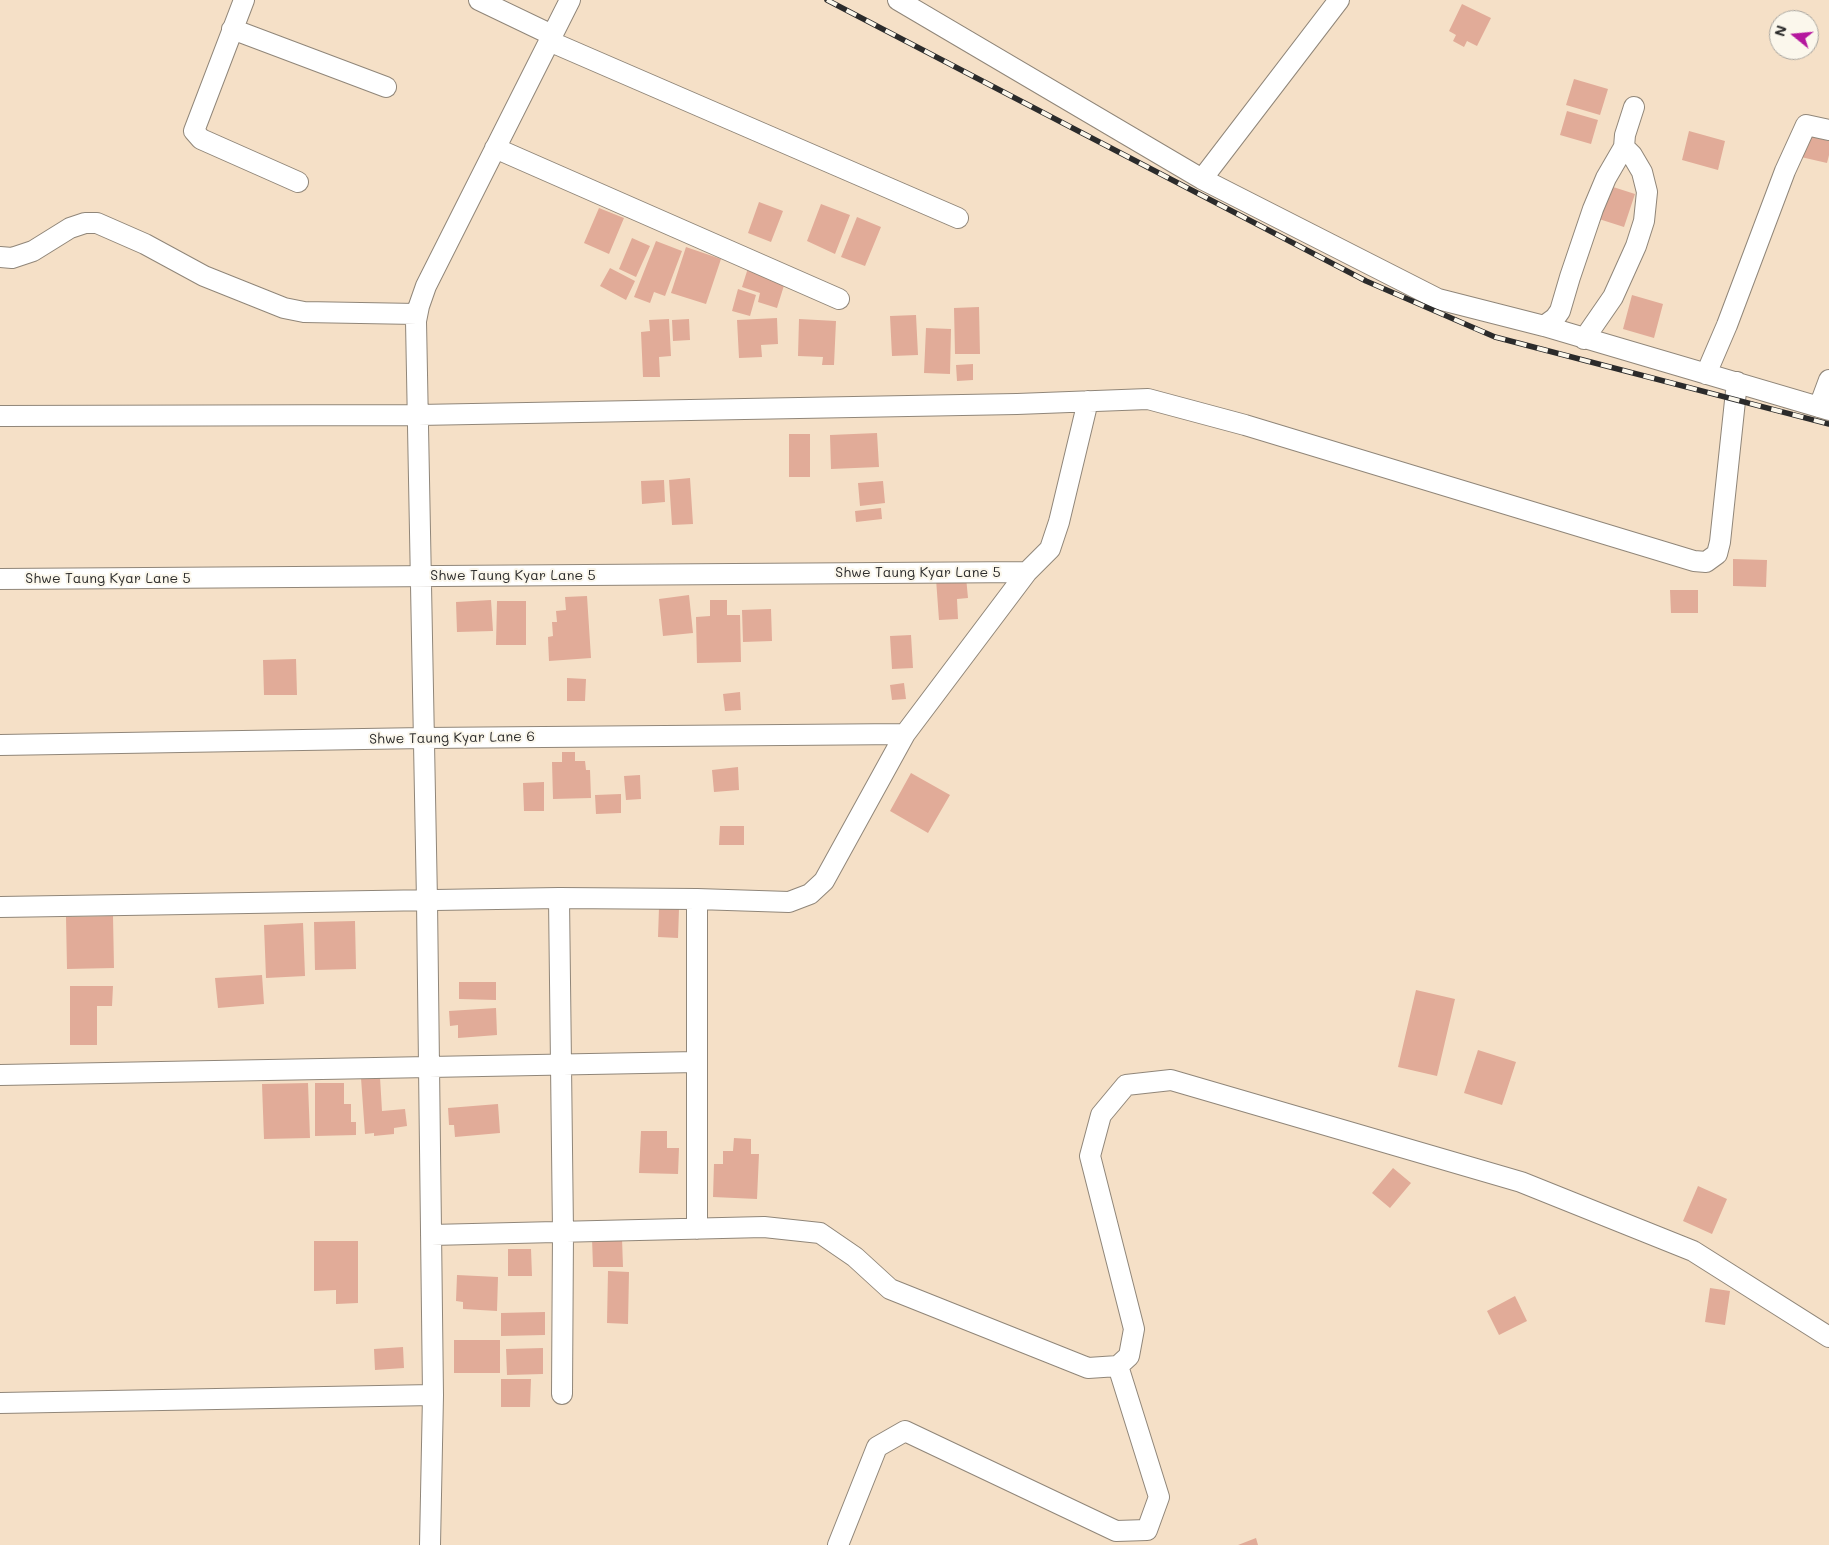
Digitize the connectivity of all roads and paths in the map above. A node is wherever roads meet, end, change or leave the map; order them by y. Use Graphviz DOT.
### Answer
graph roads {
  1 [pos="244,0"];
  2 [pos="479,0"];
  3 [pos="570,0"];
  4 [pos="898,0"];
  5 [pos="1339,0"];
  6 [pos="232,28"];
  7 [pos="551,38"];
  8 [pos="386,87"];
  9 [pos="1634,107"];
  10 [pos="1829,130"];
  11 [pos="1624,147"];
  12 [pos="495,148"];
  13 [pos="1202,179"];
  14 [pos="298,182"];
  15 [pos="958,218"];
  16 [pos="0,257"];
  17 [pos="839,299"];
  18 [pos="417,314"];
  19 [pos="1544,326"];
  20 [pos="1584,339"];
  21 [pos="1706,374"];
  22 [pos="1829,380"];
  23 [pos="1737,382"];
  24 [pos="1088,401"];
  25 [pos="1824,408"];
  26 [pos="418,415"];
  27 [pos="0,416"];
  28 [pos="1027,572"];
  29 [pos="421,577"];
  30 [pos="0,579"];
  31 [pos="905,734"];
  32 [pos="424,738"];
  33 [pos="0,745"];
  34 [pos="559,898"];
  35 [pos="697,898"];
  36 [pos="427,901"];
  37 [pos="0,907"];
  38 [pos="697,1062"];
  39 [pos="561,1065"];
  40 [pos="429,1066"];
  41 [pos="0,1074"];
  42 [pos="697,1229"];
  43 [pos="563,1232"];
  44 [pos="431,1235"];
  45 [pos="1829,1337"];
  46 [pos="1118,1366"];
  47 [pos="433,1394"];
  48 [pos="562,1394"];
  49 [pos="0,1403"];
  50 [pos="430,1545"];
  51 [pos="838,1545"];
  1 -- 6 [label="street"];
  2 -- 7 [label="street"];
  3 -- 7 [label="street"];
  4 -- 13 [label="street"];
  5 -- 13 [label="street"];
  6 -- 8 [label="street"];
  6 -- 14 [label="street"];
  7 -- 12 [label="street"];
  7 -- 15 [label="street"];
  9 -- 11 [label="street"];
  10 -- 21 [label="street"];
  11 -- 19 [label="street"];
  11 -- 20 [label="street"];
  12 -- 17 [label="street"];
  12 -- 18 [label="street"];
  13 -- 19 [label="street"];
  16 -- 18 [label="street"];
  18 -- 26 [label="street"];
  19 -- 20 [label="street"];
  20 -- 21 [label="street"];
  21 -- 23 [label="street"];
  22 -- 25 [label="street"];
  23 -- 24 [label="street"];
  23 -- 25 [label="street"];
  24 -- 26 [label="street"];
  24 -- 28 [label="street"];
  26 -- 27 [label="street"];
  26 -- 29 [label="street"];
  28 -- 29 [label="street, Shwe Taung Kyar Lane 5"];
  28 -- 31 [label="street"];
  29 -- 30 [label="street, Shwe Taung Kyar Lane 5"];
  29 -- 32 [label="street"];
  31 -- 32 [label="street, Shwe Taung Kyar Lane 6"];
  31 -- 35 [label="street"];
  32 -- 33 [label="street, Shwe Taung Kyar Lane 6"];
  32 -- 36 [label="street"];
  34 -- 35 [label="street"];
  34 -- 36 [label="street"];
  34 -- 39 [label="street"];
  35 -- 38 [label="street"];
  36 -- 37 [label="street"];
  36 -- 40 [label="street"];
  38 -- 39 [label="street"];
  38 -- 42 [label="street"];
  39 -- 40 [label="street"];
  39 -- 43 [label="street"];
  40 -- 41 [label="street"];
  40 -- 44 [label="street"];
  42 -- 43 [label="street"];
  42 -- 46 [label="street"];
  43 -- 44 [label="street"];
  43 -- 48 [label="street"];
  44 -- 47 [label="street"];
  45 -- 46 [label="street"];
  46 -- 51 [label="street"];
  47 -- 49 [label="street"];
  47 -- 50 [label="street"];
}
